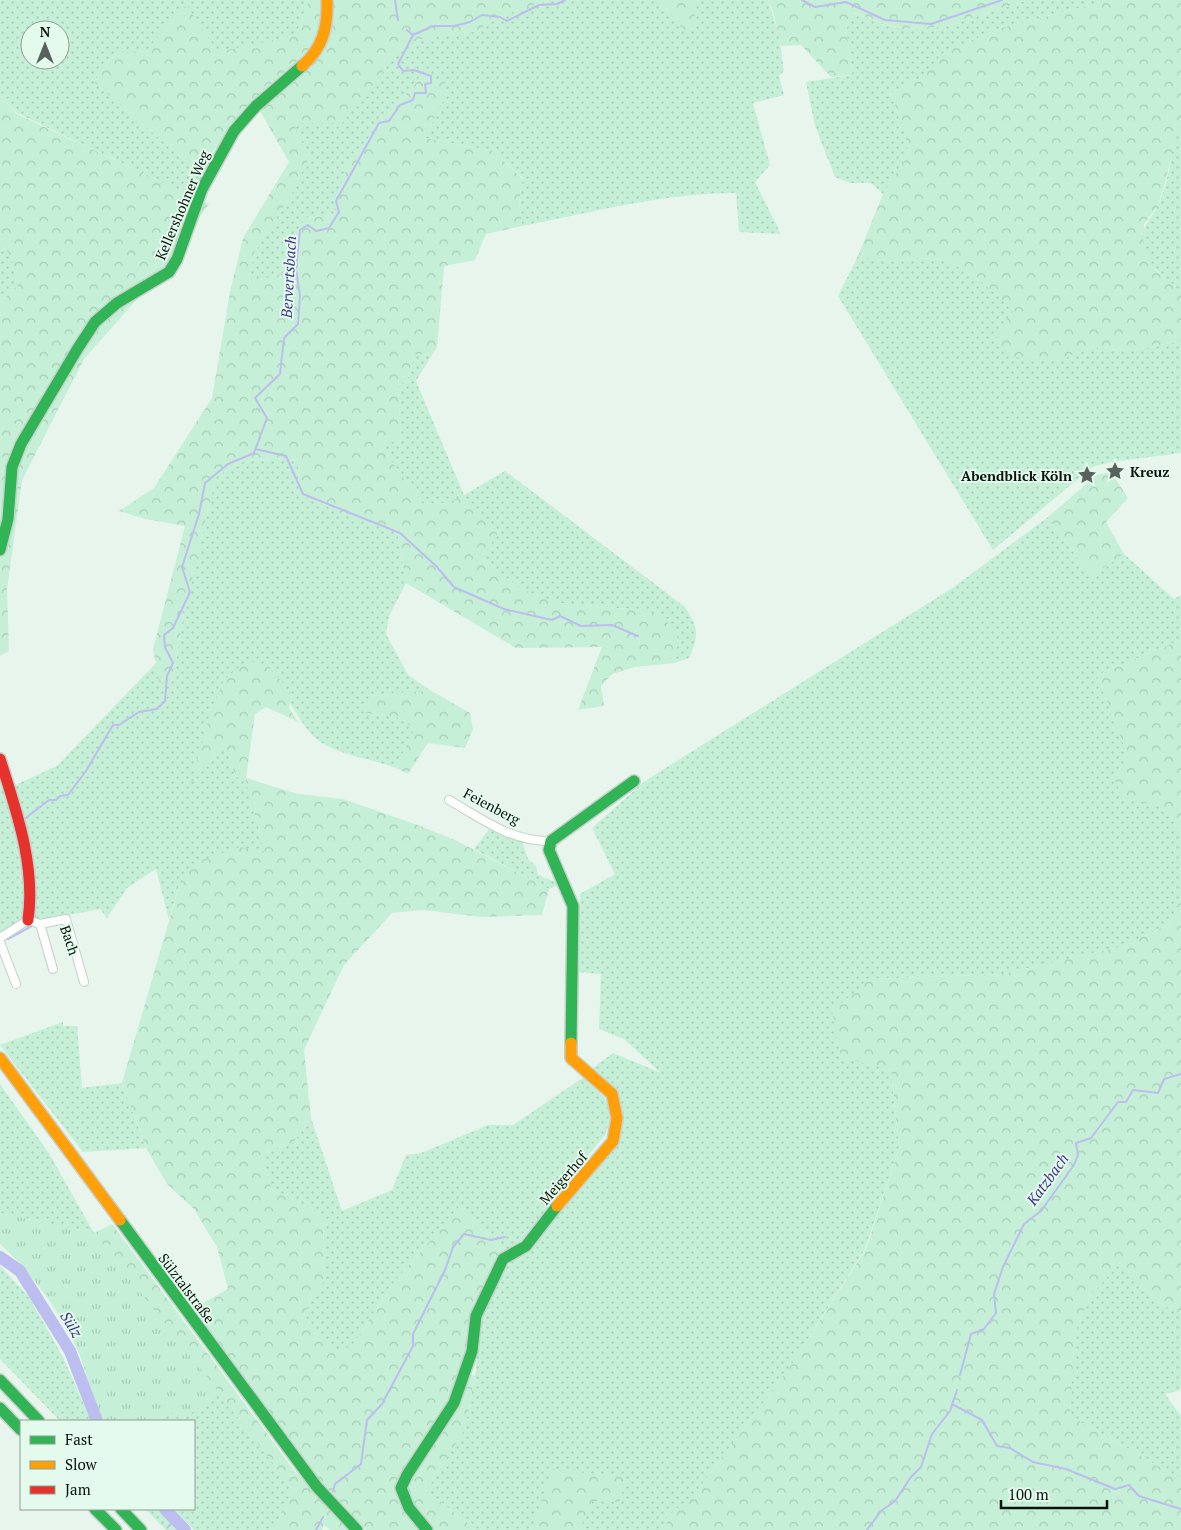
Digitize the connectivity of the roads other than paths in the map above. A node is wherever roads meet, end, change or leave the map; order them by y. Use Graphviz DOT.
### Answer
graph roads {
  1 [pos="327,0"];
  2 [pos="0,550"];
  3 [pos="0,759"];
  4 [pos="634,782"];
  5 [pos="449,800"];
  6 [pos="552,841"];
  7 [pos="28,920"];
  8 [pos="40,924"];
  9 [pos="0,938"];
  10 [pos="0,942"];
  11 [pos="53,968"];
  12 [pos="84,982"];
  13 [pos="16,984"];
  14 [pos="0,1058"];
  15 [pos="0,1380"];
  16 [pos="0,1408"];
  17 [pos="38,1420"];
  18 [pos="20,1429"];
  19 [pos="97,1510"];
  20 [pos="122,1510"];
  21 [pos="116,1530"];
  22 [pos="141,1530"];
  23 [pos="357,1530"];
  24 [pos="427,1530"];
  1 -- 2 [label="main road, Kellershohner Weg"];
  3 -- 7 [label="main road"];
  4 -- 6 [label="main road"];
  5 -- 6 [label="street, Feienberg"];
  6 -- 24 [label="main road, Meigerhof"];
  7 -- 8 [label="street, Bach"];
  7 -- 9 [label="street"];
  8 -- 11 [label="street, Bach"];
  8 -- 12 [label="street, Bach"];
  10 -- 13 [label="street"];
  14 -- 23 [label="main road, Sülztalstraße"];
  15 -- 17 [label="main road"];
  16 -- 18 [label="main road"];
  19 -- 21 [label="main road"];
  20 -- 22 [label="main road"];
}
